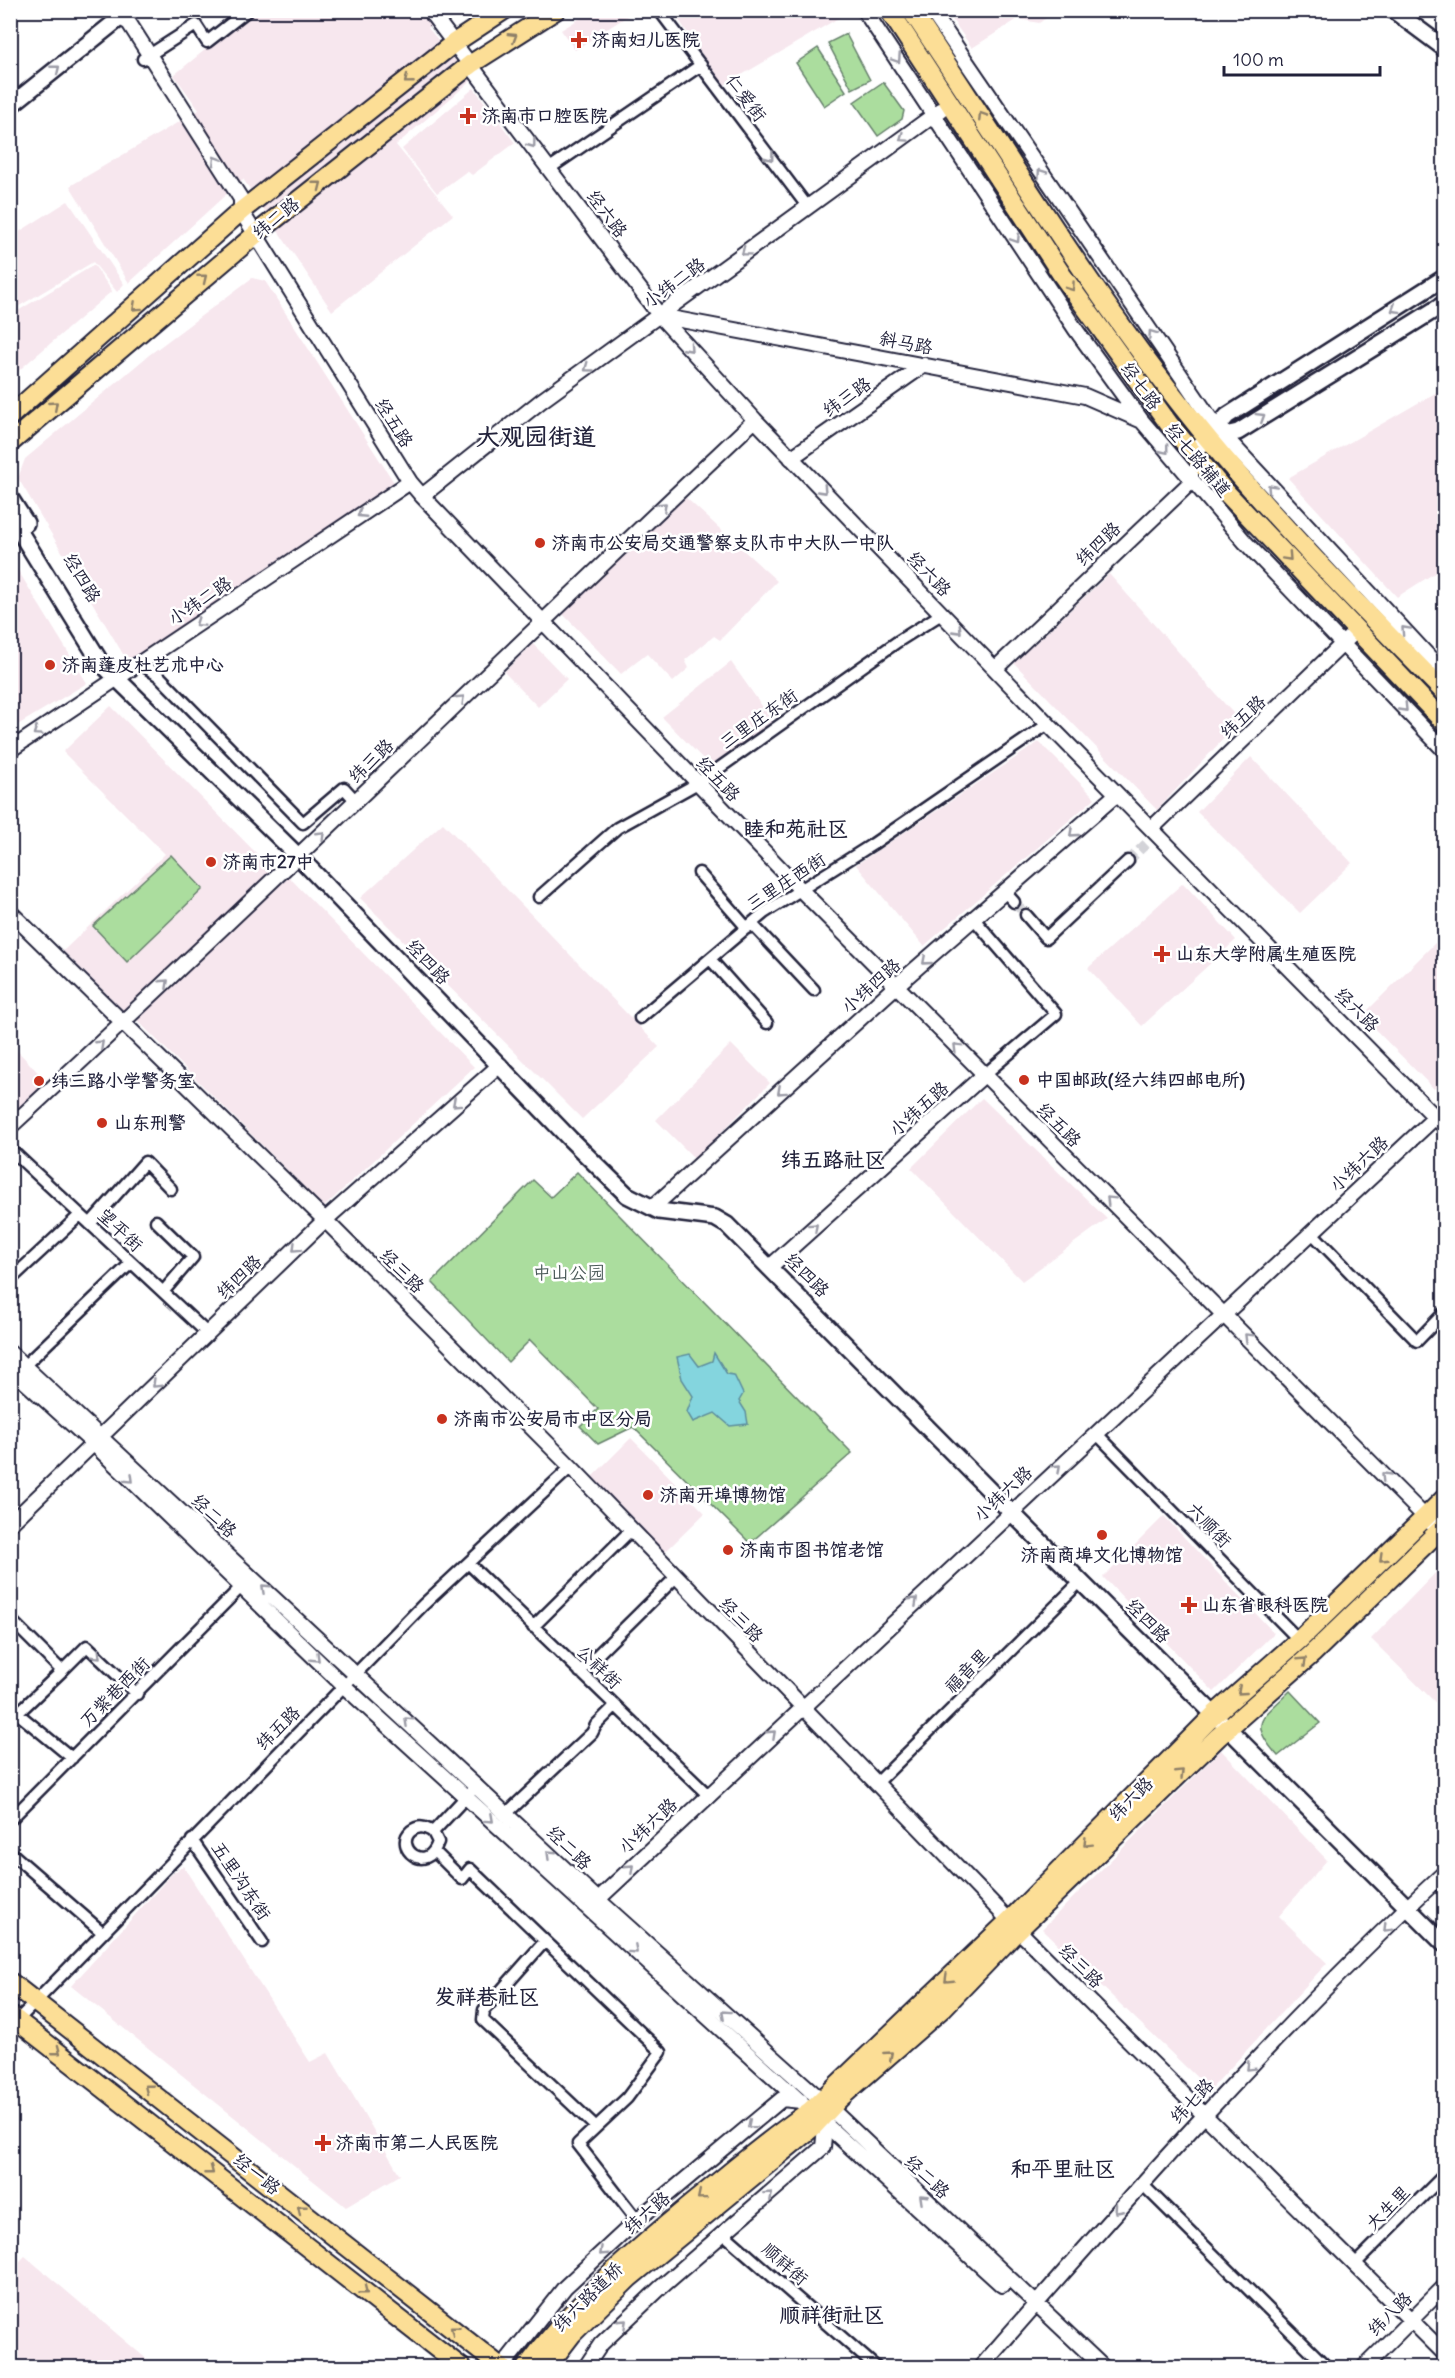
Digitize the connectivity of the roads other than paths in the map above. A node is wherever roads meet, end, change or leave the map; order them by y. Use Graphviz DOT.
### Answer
graph roads {
  1 [pos="248,10"];
  2 [pos="429,10"];
  3 [pos="504,10"];
  4 [pos="556,10"];
  5 [pos="659,10"];
  6 [pos="864,10"];
  7 [pos="889,10"];
  8 [pos="911,10"];
  9 [pos="932,10"];
  10 [pos="1393,10"];
  11 [pos="120,13"];
  12 [pos="454,43"];
  13 [pos="1444,48"];
  14 [pos="146,57"];
  15 [pos="471,64"];
  16 [pos="701,65"];
  17 [pos="952,70"];
  18 [pos="975,77"];
  19 [pos="950,103"];
  20 [pos="10,106"];
  21 [pos="935,115"];
  22 [pos="550,168"];
  23 [pos="807,206"];
  24 [pos="241,211"];
  25 [pos="256,234"];
  26 [pos="1444,278"];
  27 [pos="1444,304"];
  28 [pos="660,316"];
  29 [pos="924,365"];
  30 [pos="10,416"];
  31 [pos="755,420"];
  32 [pos="1142,421"];
  33 [pos="1216,434"];
  34 [pos="10,444"];
  35 [pos="1191,452"];
  36 [pos="792,458"];
  37 [pos="410,482"];
  38 [pos="1191,482"];
  39 [pos="422,496"];
  40 [pos="10,498"];
  41 [pos="10,516"];
  42 [pos="942,613"];
  43 [pos="541,621"];
  44 [pos="1357,630"];
  45 [pos="1343,644"];
  46 [pos="140,663"];
  47 [pos="995,669"];
  48 [pos="1444,673"];
  49 [pos="116,679"];
  50 [pos="1444,692"];
  51 [pos="1444,722"];
  52 [pos="1048,724"];
  53 [pos="10,750"];
  54 [pos="1444,750"];
  55 [pos="698,783"];
  56 [pos="1117,794"];
  57 [pos="356,801"];
  58 [pos="1153,834"];
  59 [pos="299,857"];
  60 [pos="1128,861"];
  61 [pos="699,873"];
  62 [pos="802,891"];
  63 [pos="539,897"];
  64 [pos="10,912"];
  65 [pos="1026,915"];
  66 [pos="974,919"];
  67 [pos="749,926"];
  68 [pos="711,960"];
  69 [pos="896,986"];
  70 [pos="814,990"];
  71 [pos="640,1018"];
  72 [pos="767,1023"];
  73 [pos="122,1024"];
  74 [pos="500,1065"];
  75 [pos="984,1075"];
  76 [pos="1442,1117"];
  77 [pos="10,1127"];
  78 [pos="10,1149"];
  79 [pos="171,1189"];
  80 [pos="652,1208"];
  81 [pos="80,1215"];
  82 [pos="325,1220"];
  83 [pos="156,1221"];
  84 [pos="90,1224"];
  85 [pos="1312,1233"];
  86 [pos="131,1263"];
  87 [pos="771,1266"];
  88 [pos="10,1280"];
  89 [pos="163,1292"];
  90 [pos="1225,1313"];
  91 [pos="1444,1313"];
  92 [pos="208,1334"];
  93 [pos="10,1353"];
  94 [pos="17,1367"];
  95 [pos="1096,1433"];
  96 [pos="98,1440"];
  97 [pos="571,1467"];
  98 [pos="1444,1499"];
  99 [pos="1011,1512"];
  100 [pos="1426,1518"];
  101 [pos="10,1524"];
  102 [pos="631,1530"];
  103 [pos="1443,1531"];
  104 [pos="468,1563"];
  105 [pos="676,1577"];
  106 [pos="1081,1581"];
  107 [pos="241,1587"];
  108 [pos="10,1619"];
  109 [pos="533,1627"];
  110 [pos="1299,1640"];
  111 [pos="62,1671"];
  112 [pos="580,1672"];
  113 [pos="357,1674"];
  114 [pos="344,1686"];
  115 [pos="137,1694"];
  116 [pos="615,1706"];
  117 [pos="800,1707"];
  118 [pos="14,1710"];
  119 [pos="1215,1714"];
  120 [pos="1229,1729"];
  121 [pos="72,1758"];
  122 [pos="876,1784"];
  123 [pos="477,1785"];
  124 [pos="708,1795"];
  125 [pos="465,1797"];
  126 [pos="507,1813"];
  127 [pos="10,1820"];
  128 [pos="433,1832"];
  129 [pos="192,1840"];
  130 [pos="10,1852"];
  131 [pos="435,1852"];
  132 [pos="1444,1873"];
  133 [pos="593,1904"];
  134 [pos="1408,1907"];
  135 [pos="1014,1925"];
  136 [pos="102,1932"];
  137 [pos="545,1941"];
  138 [pos="262,1942"];
  139 [pos="1444,1944"];
  140 [pos="10,1982"];
  141 [pos="35,2001"];
  142 [pos="12,2021"];
  143 [pos="813,2114"];
  144 [pos="1204,2114"];
  145 [pos="596,2127"];
  146 [pos="1444,2175"];
  147 [pos="1142,2184"];
  148 [pos="637,2220"];
  149 [pos="724,2234"];
  150 [pos="1354,2264"];
  151 [pos="1444,2288"];
  152 [pos="1032,2307"];
  153 [pos="1410,2319"];
  154 [pos="1444,2354"];
  155 [pos="462,2367"];
  156 [pos="500,2367"];
  157 [pos="526,2367"];
  158 [pos="546,2367"];
  159 [pos="585,2367"];
  160 [pos="877,2367"];
  161 [pos="980,2367"];
  162 [pos="1091,2367"];
  163 [pos="1104,2367"];
  164 [pos="1328,2367"];
  165 [pos="1363,2367"];
  1 -- 14 [label="street"];
  2 -- 12 [label="street, 经六路"];
  3 -- 12 [label="main road, 纬二路"];
  15 -- 4 [label="main road, 纬二路, one-way"];
  5 -- 16 [label="street, 仁爱街"];
  6 -- 21 [label="street, 经七路辅道, one-way"];
  7 -- 19 [label="main road, 经七路"];
  8 -- 17 [label="main road, 经七路"];
  9 -- 18 [label="street, 经七路辅道"];
  10 -- 13 [label="main road"];
  11 -- 14 [label="street, 经五路"];
  20 -- 11 [label="main road, one-way"];
  12 -- 15 [label="street, 经六路"];
  12 -- 24 [label="main road, 纬二路, one-way"];
  24 -- 14 [label="street, 经五路, one-way"];
  15 -- 22 [label="street, 经六路, one-way"];
  25 -- 15 [label="main road, 纬二路, one-way"];
  16 -- 22 [label="street"];
  16 -- 23 [label="street, 仁爱街, one-way"];
  17 -- 18 [label="main road"];
  33 -- 17 [label="main road, 经七路, one-way"];
  33 -- 18 [label="street, 经七路辅道, one-way"];
  19 -- 21 [label="street, 小纬二路"];
  19 -- 35 [label="main road, 经七路, one-way"];
  21 -- 23 [label="street, 小纬二路, one-way"];
  21 -- 32 [label="street, 经七路辅道, one-way"];
  22 -- 28 [label="street, 经六路"];
  23 -- 28 [label="street, 小纬二路, one-way"];
  24 -- 25 [label="street, 经五路"];
  24 -- 30 [label="main road, 纬二路, one-way"];
  34 -- 25 [label="main road, 纬二路, one-way"];
  25 -- 37 [label="street, 经五路"];
  26 -- 33 [label="main road, one-way"];
  33 -- 27 [label="main road, one-way"];
  28 -- 29 [label="street, 斜马路"];
  28 -- 31 [label="street, 经六路, one-way"];
  28 -- 39 [label="street, 小纬二路, one-way"];
  29 -- 32 [label="street, 斜马路"];
  29 -- 36 [label="street, 纬三路"];
  31 -- 36 [label="street, 经六路"];
  43 -- 31 [label="street, 纬三路, one-way"];
  32 -- 38 [label="street, 经七路辅道, one-way"];
  33 -- 35 [label="main road"];
  48 -- 33 [label="street, 经七路辅道, one-way"];
  33 -- 50 [label="main road, 经七路"];
  35 -- 38 [label="street"];
  35 -- 44 [label="main road, 经七路, one-way"];
  36 -- 42 [label="street, 经六路, one-way"];
  37 -- 39 [label="street, 经五路"];
  37 -- 46 [label="street, 小纬二路, one-way"];
  38 -- 45 [label="street, 经七路辅道"];
  38 -- 47 [label="street, 纬四路"];
  39 -- 43 [label="street, 经五路"];
  40 -- 49 [label="main road, 经四路"];
  41 -- 49 [label="main road, 经四路"];
  42 -- 47 [label="street, 经六路, one-way"];
  42 -- 55 [label="street, 三里庄东街"];
  43 -- 55 [label="street, 经五路"];
  57 -- 43 [label="street, 纬三路, one-way"];
  44 -- 45 [label="street, 纬五路"];
  44 -- 51 [label="main road, 经七路"];
  45 -- 54 [label="street, 经七路辅道, one-way"];
  45 -- 58 [label="street, 纬五路"];
  46 -- 49 [label="street, 小纬二路"];
  46 -- 57 [label="street"];
  47 -- 52 [label="street, 经六路"];
  49 -- 53 [label="street, 小纬二路, one-way"];
  49 -- 59 [label="main road, 经四路"];
  52 -- 56 [label="street, 经六路"];
  52 -- 62 [label="street, 三里庄西街"];
  55 -- 62 [label="street, 经五路"];
  55 -- 63 [label="street, 三里庄东街"];
  56 -- 58 [label="street, 经六路"];
  56 -- 66 [label="street, 小纬四路, one-way"];
  59 -- 57 [label="street, 纬三路, one-way"];
  58 -- 76 [label="street, 经六路"];
  73 -- 59 [label="street, 纬三路, one-way"];
  59 -- 74 [label="main road, 经四路"];
  60 -- 65 [label="street"];
  61 -- 67 [label="street"];
  62 -- 67 [label="street, 三里庄西街"];
  62 -- 69 [label="street, 经五路"];
  64 -- 73 [label="street, 经三路"];
  66 -- 69 [label="street, 小纬四路, one-way"];
  66 -- 75 [label="street"];
  67 -- 68 [label="street, 三里庄西街"];
  67 -- 70 [label="street"];
  68 -- 71 [label="street, 三里庄西街"];
  68 -- 72 [label="street"];
  75 -- 69 [label="street, 经五路, one-way"];
  69 -- 80 [label="street, 小纬四路, one-way"];
  77 -- 73 [label="street, 纬三路, one-way"];
  73 -- 82 [label="street, 经三路"];
  74 -- 80 [label="main road, 经四路"];
  74 -- 82 [label="street, 纬四路, one-way"];
  87 -- 75 [label="street, 小纬五路, one-way"];
  90 -- 75 [label="street, 经五路, one-way"];
  76 -- 85 [label="street, 小纬六路"];
  78 -- 81 [label="street, 望平街"];
  79 -- 84 [label="street"];
  80 -- 87 [label="main road, 经四路"];
  81 -- 84 [label="street, 望平街"];
  81 -- 88 [label="street"];
  82 -- 92 [label="street, 纬四路, one-way"];
  82 -- 97 [label="street, 经三路"];
  83 -- 89 [label="street"];
  84 -- 86 [label="street, 望平街"];
  85 -- 90 [label="street, 小纬六路"];
  85 -- 91 [label="street"];
  86 -- 89 [label="street, 望平街"];
  86 -- 94 [label="street"];
  87 -- 99 [label="main road, 经四路"];
  89 -- 92 [label="street, 望平街"];
  90 -- 95 [label="street, 小纬六路"];
  100 -- 90 [label="street, 经五路, one-way"];
  92 -- 96 [label="street, 纬四路, one-way"];
  93 -- 94 [label="street, 经二路"];
  94 -- 96 [label="street, 经二路"];
  99 -- 95 [label="street, 小纬六路, one-way"];
  95 -- 110 [label="street, 六顺街"];
  96 -- 101 [label="street, 纬四路"];
  96 -- 107 [label="street, 经二路, one-way"];
  113 -- 96 [label="street, 经二路, one-way"];
  97 -- 102 [label="street, 经三路"];
  97 -- 104 [label="street, 纬五路"];
  98 -- 100 [label="main road, 纬六路"];
  99 -- 106 [label="main road, 经四路"];
  117 -- 99 [label="street, 小纬六路, one-way"];
  100 -- 103 [label="street, 经五路"];
  100 -- 110 [label="main road, 纬六路, one-way"];
  102 -- 105 [label="street, 经三路"];
  102 -- 109 [label="street"];
  120 -- 103 [label="main road, 纬六路, one-way"];
  104 -- 109 [label="street, 公祥街"];
  104 -- 113 [label="street, 纬五路"];
  105 -- 112 [label="street"];
  105 -- 117 [label="street, 经三路"];
  106 -- 119 [label="main road, 经四路"];
  106 -- 122 [label="street, 福音里"];
  107 -- 114 [label="street, 经二路, one-way"];
  107 -- 115 [label="street, 万紫巷西街"];
  108 -- 111 [label="street"];
  109 -- 112 [label="street, 公祥街"];
  110 -- 119 [label="main road, 纬六路, one-way"];
  111 -- 115 [label="street, one-way"];
  111 -- 118 [label="street"];
  112 -- 116 [label="street, 公祥街"];
  113 -- 114 [label="street, 纬五路"];
  123 -- 113 [label="street, 经二路, one-way"];
  114 -- 125 [label="street, 经二路"];
  114 -- 129 [label="street, 纬五路"];
  115 -- 121 [label="street, 万紫巷西街"];
  116 -- 124 [label="street, 公祥街"];
  116 -- 126 [label="street"];
  117 -- 122 [label="street, 经三路"];
  124 -- 117 [label="street, 小纬六路, one-way"];
  118 -- 121 [label="street"];
  119 -- 120 [label="main road, 经四路"];
  119 -- 135 [label="main road, 纬六路, one-way"];
  120 -- 134 [label="main road, 经四路"];
  135 -- 120 [label="main road, 纬六路, one-way"];
  121 -- 127 [label="street, 万紫巷西街"];
  122 -- 135 [label="street, 经三路"];
  123 -- 125 [label="street"];
  123 -- 126 [label="street, 经二路"];
  133 -- 124 [label="street, 小纬六路, one-way"];
  125 -- 128 [label="street"];
  125 -- 133 [label="street, 经二路, one-way"];
  133 -- 126 [label="street, 经二路, one-way"];
  128 -- 131 [label="street"];
  128 -- 131 [label="street"];
  129 -- 136 [label="street, 纬五路"];
  129 -- 138 [label="street, 五里沟东街"];
  130 -- 136 [label="street"];
  131 -- 137 [label="street"];
  132 -- 134 [label="street, 纬七路"];
  143 -- 133 [label="street, 经二路, one-way"];
  133 -- 143 [label="street, 经二路, one-way"];
  134 -- 139 [label="main road, 经四路"];
  134 -- 144 [label="street, 纬七路, one-way"];
  135 -- 143 [label="main road, 纬六路"];
  135 -- 144 [label="street, 经三路"];
  136 -- 141 [label="street, 纬五路"];
  137 -- 145 [label="street"];
  137 -- 145 [label="street"];
  140 -- 141 [label="main road, 经一路"];
  141 -- 142 [label="street, 纬五路"];
  156 -- 141 [label="main road, 经一路, one-way"];
  142 -- 155 [label="main road, 经一路, one-way"];
  143 -- 148 [label="street, 纬六路, one-way"];
  149 -- 143 [label="street, one-way"];
  143 -- 152 [label="street, 经二路"];
  143 -- 157 [label="main road, 纬六路道桥, one-way"];
  143 -- 158 [label="main road, 纬六路道桥"];
  144 -- 147 [label="street, 纬七路"];
  144 -- 150 [label="street, 经三路"];
  145 -- 148 [label="street"];
  146 -- 150 [label="street, 大生里"];
  147 -- 152 [label="street, 纬七路, one-way"];
  147 -- 164 [label="street"];
  148 -- 156 [label="street, 纬六路, one-way"];
  159 -- 149 [label="street, one-way"];
  149 -- 160 [label="street, 顺祥街"];
  150 -- 153 [label="street, 经三路"];
  151 -- 153 [label="street, 纬八路"];
  152 -- 161 [label="street, 纬七路"];
  152 -- 162 [label="street, 经二路"];
  152 -- 163 [label="street, 经二路"];
  153 -- 154 [label="street, 经三路"];
  153 -- 165 [label="street, 纬八路"];
}
